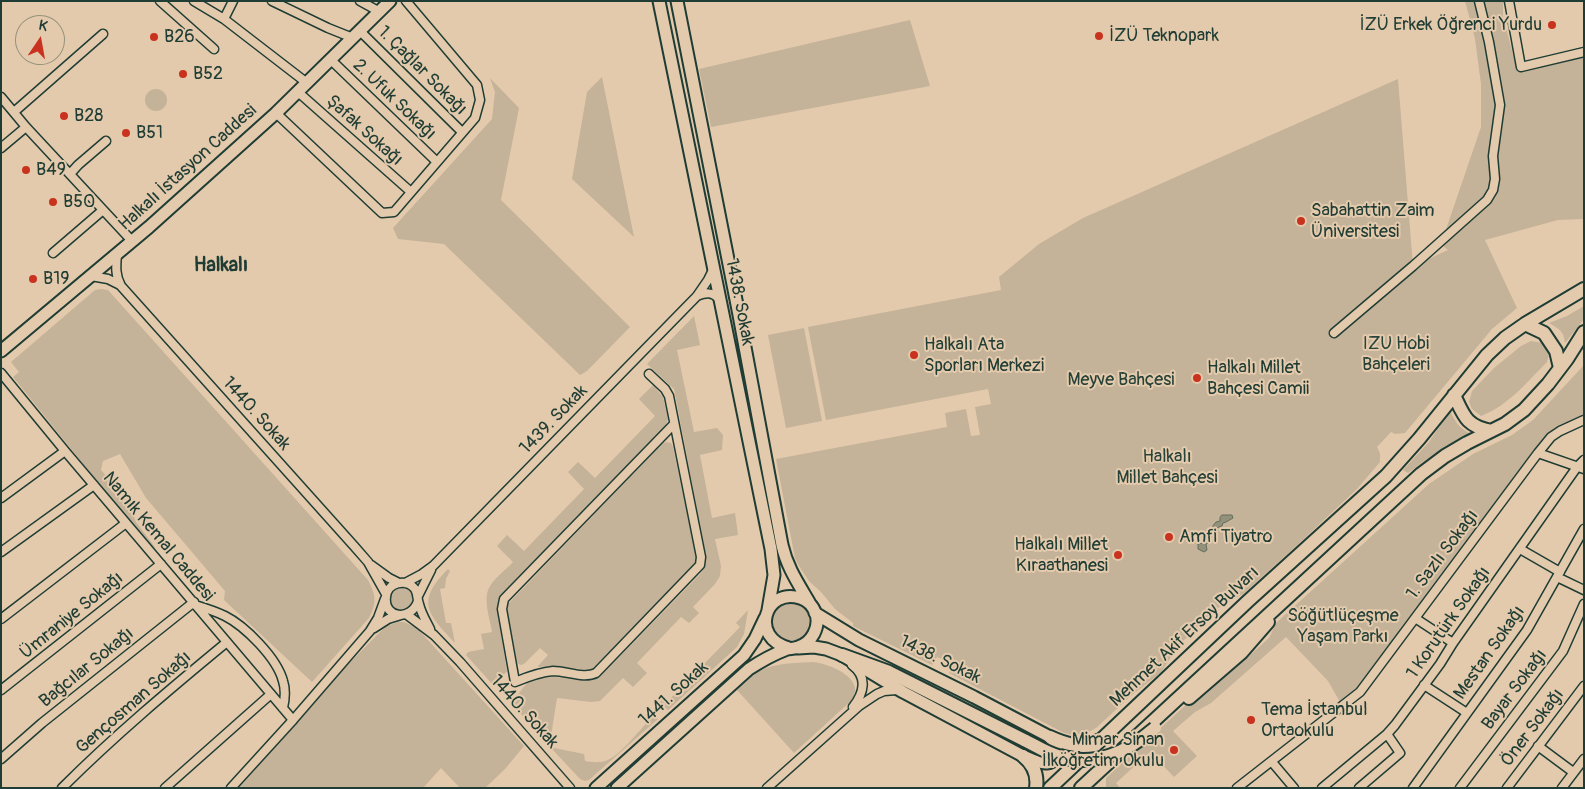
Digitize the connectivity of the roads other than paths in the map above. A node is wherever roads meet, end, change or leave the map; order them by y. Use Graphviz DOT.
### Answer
graph roads {
  1 [pos="160,1"];
  2 [pos="194,1"];
  3 [pos="233,1"];
  4 [pos="272,1"];
  5 [pos="360,1"];
  6 [pos="390,1"];
  7 [pos="406,1"];
  8 [pos="659,1"];
  9 [pos="677,1"];
  10 [pos="1479,1"];
  11 [pos="1509,1"];
  12 [pos="288,4"];
  13 [pos="380,12"];
  14 [pos="224,19"];
  15 [pos="104,34"];
  16 [pos="357,34"];
  17 [pos="214,49"];
  18 [pos="1584,52"];
  19 [pos="331,60"];
  20 [pos="307,83"];
  21 [pos="298,92"];
  22 [pos="1,97"];
  23 [pos="14,112"];
  24 [pos="276,113"];
  25 [pos="26,127"];
  26 [pos="462,132"];
  27 [pos="106,141"];
  28 [pos="1,148"];
  29 [pos="437,162"];
  30 [pos="70,174"];
  31 [pos="411,192"];
  32 [pos="103,210"];
  33 [pos="132,241"];
  34 [pos="53,253"];
  35 [pos="117,254"];
  36 [pos="714,266"];
  37 [pos="91,276"];
  38 [pos="121,286"];
  39 [pos="1584,289"];
  40 [pos="696,296"];
  41 [pos="720,300"];
  42 [pos="1525,324"];
  43 [pos="1334,332"];
  44 [pos="1584,332"];
  45 [pos="1,351"];
  46 [pos="1560,368"];
  47 [pos="1,373"];
  48 [pos="649,374"];
  49 [pos="1454,395"];
  50 [pos="1584,420"];
  51 [pos="674,424"];
  52 [pos="1491,431"];
  53 [pos="65,451"];
  54 [pos="1538,453"];
  55 [pos="1584,460"];
  56 [pos="1581,468"];
  57 [pos="94,485"];
  58 [pos="1,498"];
  59 [pos="126,523"];
  60 [pos="1584,529"];
  61 [pos="1520,549"];
  62 [pos="1,552"];
  63 [pos="368,562"];
  64 [pos="161,564"];
  65 [pos="433,566"];
  66 [pos="1559,574"];
  67 [pos="402,583"];
  68 [pos="1584,590"];
  69 [pos="1294,591"];
  70 [pos="386,596"];
  71 [pos="418,599"];
  72 [pos="809,602"];
  73 [pos="195,604"];
  74 [pos="1584,604"];
  75 [pos="815,612"];
  76 [pos="766,614"];
  77 [pos="404,615"];
  78 [pos="1415,618"];
  79 [pos="1,619"];
  80 [pos="370,631"];
  81 [pos="434,635"];
  82 [pos="227,642"];
  83 [pos="1453,643"];
  84 [pos="793,648"];
  85 [pos="842,656"];
  86 [pos="1424,685"];
  87 [pos="1584,686"];
  88 [pos="1,690"];
  89 [pos="903,692"];
  90 [pos="271,694"];
  91 [pos="283,708"];
  92 [pos="1467,713"];
  93 [pos="846,716"];
  94 [pos="293,720"];
  95 [pos="1387,734"];
  96 [pos="1050,737"];
  97 [pos="1104,737"];
  98 [pos="1538,746"];
  99 [pos="1023,756"];
  100 [pos="1,759"];
  101 [pos="1584,759"];
  102 [pos="1272,762"];
  103 [pos="1574,772"];
  104 [pos="1096,774"];
  105 [pos="571,787"];
  106 [pos="62,788"];
  107 [pos="165,788"];
  108 [pos="231,788"];
  109 [pos="596,788"];
  110 [pos="617,788"];
  111 [pos="767,788"];
  112 [pos="1036,788"];
  113 [pos="1050,788"];
  114 [pos="1081,788"];
  115 [pos="1098,788"];
  116 [pos="1237,788"];
  117 [pos="1294,788"];
  118 [pos="1322,788"];
  119 [pos="1360,788"];
  120 [pos="1413,788"];
  121 [pos="1460,788"];
  122 [pos="1507,788"];
  123 [pos="1562,788"];
  1 -- 17 [label="street"];
  2 -- 14 [label="street"];
  3 -- 14 [label="street"];
  4 -- 12 [label="street"];
  5 -- 13 [label="street"];
  6 -- 13 [label="street, Halkalı İstasyon Caddesi"];
  7 -- 26 [label="street"];
  8 -- 36 [label="street, 1438. Sokak"];
  9 -- 72 [label="street, 1438. Sokak"];
  10 -- 43 [label="street"];
  11 -- 18 [label="street"];
  12 -- 16 [label="street"];
  13 -- 16 [label="street, Halkalı İstasyon Caddesi"];
  14 -- 20 [label="street"];
  15 -- 23 [label="street"];
  16 -- 19 [label="street, Halkalı İstasyon Caddesi"];
  16 -- 26 [label="street, 1. Çağlar Sokağı"];
  19 -- 20 [label="street, Halkalı İstasyon Caddesi"];
  19 -- 29 [label="street, 2. Ufuk Sokağı"];
  20 -- 21 [label="street, Halkalı İstasyon Caddesi"];
  21 -- 24 [label="street, Halkalı İstasyon Caddesi"];
  21 -- 31 [label="street, Şafak Sokağı"];
  22 -- 23 [label="street"];
  23 -- 25 [label="street"];
  24 -- 31 [label="street"];
  24 -- 33 [label="street, Halkalı İstasyon Caddesi"];
  25 -- 28 [label="street"];
  25 -- 30 [label="street"];
  26 -- 29 [label="street"];
  27 -- 30 [label="street"];
  29 -- 31 [label="street"];
  30 -- 32 [label="street"];
  32 -- 33 [label="street"];
  32 -- 34 [label="street"];
  33 -- 35 [label="street, Halkalı İstasyon Caddesi"];
  35 -- 37 [label="street, Halkalı İstasyon Caddesi"];
  35 -- 38 [label="street"];
  36 -- 40 [label="street, 1439. Sokak"];
  36 -- 41 [label="street, 1438. Sokak"];
  37 -- 38 [label="street, 1440. Sokak"];
  37 -- 45 [label="street, Halkalı İstasyon Caddesi"];
  38 -- 63 [label="street, 1440. Sokak"];
  39 -- 42 [label="main road, Mehmet Akif Ersoy Bulvarı"];
  40 -- 41 [label="street"];
  40 -- 65 [label="street, 1439. Sokak"];
  41 -- 76 [label="street, 1438. Sokak"];
  42 -- 46 [label="main road"];
  42 -- 49 [label="main road, Mehmet Akif Ersoy Bulvarı"];
  44 -- 46 [label="main road"];
  46 -- 52 [label="main road"];
  47 -- 53 [label="street, Namık Kemal Caddesi"];
  48 -- 51 [label="street"];
  49 -- 52 [label="main road"];
  49 -- 97 [label="main road, Mehmet Akif Ersoy Bulvarı"];
  50 -- 54 [label="street, 1. Sazlı Sokağı"];
  51 -- 51 [label="street"];
  52 -- 69 [label="main road"];
  53 -- 57 [label="street, Namık Kemal Caddesi"];
  53 -- 58 [label="street"];
  54 -- 56 [label="street"];
  54 -- 78 [label="street, 1. Sazlı Sokağı"];
  55 -- 56 [label="street, 1 Korutürk Sokağı"];
  56 -- 61 [label="street, 1 Korutürk Sokağı"];
  57 -- 59 [label="street, Namık Kemal Caddesi"];
  57 -- 62 [label="street"];
  59 -- 64 [label="street, Namık Kemal Caddesi"];
  59 -- 79 [label="street"];
  60 -- 66 [label="street, Mestan Sokağı"];
  61 -- 66 [label="street"];
  61 -- 83 [label="street, 1 Korutürk Sokağı"];
  63 -- 67 [label="street"];
  63 -- 70 [label="street"];
  64 -- 73 [label="street, Namık Kemal Caddesi"];
  64 -- 88 [label="street, Ümraniye Sokağı"];
  65 -- 67 [label="street"];
  65 -- 71 [label="street"];
  66 -- 68 [label="street"];
  66 -- 92 [label="street, Mestan Sokağı"];
  67 -- 70 [label="street"];
  67 -- 71 [label="street"];
  69 -- 85 [label="main road, bridge"];
  69 -- 104 [label="main road"];
  70 -- 77 [label="street"];
  70 -- 80 [label="street"];
  71 -- 77 [label="street"];
  71 -- 81 [label="street"];
  72 -- 75 [label="street"];
  72 -- 76 [label="street"];
  73 -- 82 [label="street, Namık Kemal Caddesi"];
  73 -- 91 [label="street"];
  73 -- 100 [label="street, Bağcılar Sokağı"];
  74 -- 121 [label="street, Bayar Sokağı"];
  75 -- 84 [label="street"];
  75 -- 96 [label="street, 1438. Sokak"];
  76 -- 84 [label="street"];
  76 -- 109 [label="street, 1441. Sokak"];
  77 -- 80 [label="street"];
  77 -- 81 [label="street"];
  78 -- 83 [label="street"];
  78 -- 102 [label="street, 1. Sazlı Sokağı"];
  80 -- 94 [label="street"];
  81 -- 105 [label="street, 1440. Sokak"];
  82 -- 90 [label="street, Namık Kemal Caddesi"];
  82 -- 106 [label="street, Gençosman Sokağı"];
  83 -- 86 [label="street, 1 Korutürk Sokağı"];
  84 -- 85 [label="street"];
  84 -- 110 [label="street, 1441. Sokak"];
  85 -- 89 [label="street"];
  85 -- 93 [label="street"];
  86 -- 92 [label="street"];
  86 -- 95 [label="street, 1 Korutürk Sokağı"];
  87 -- 98 [label="street, Öner Sokağı"];
  89 -- 93 [label="street"];
  89 -- 99 [label="street"];
  90 -- 91 [label="street, Namık Kemal Caddesi"];
  90 -- 107 [label="street"];
  91 -- 94 [label="street, Namık Kemal Caddesi"];
  92 -- 120 [label="street, Mestan Sokağı"];
  93 -- 111 [label="street"];
  94 -- 108 [label="street"];
  95 -- 118 [label="street, 1 Korutürk Sokağı"];
  95 -- 119 [label="street"];
  96 -- 97 [label="main road"];
  96 -- 99 [label="street"];
  97 -- 113 [label="main road, Mehmet Akif Ersoy Bulvarı"];
  98 -- 103 [label="street"];
  98 -- 122 [label="street, Öner Sokağı"];
  99 -- 112 [label="main road"];
  101 -- 103 [label="street"];
  102 -- 116 [label="street, 1. Sazlı Sokağı"];
  102 -- 117 [label="street"];
  103 -- 123 [label="street"];
  104 -- 114 [label="main road"];
  104 -- 115 [label="main road"];
}
